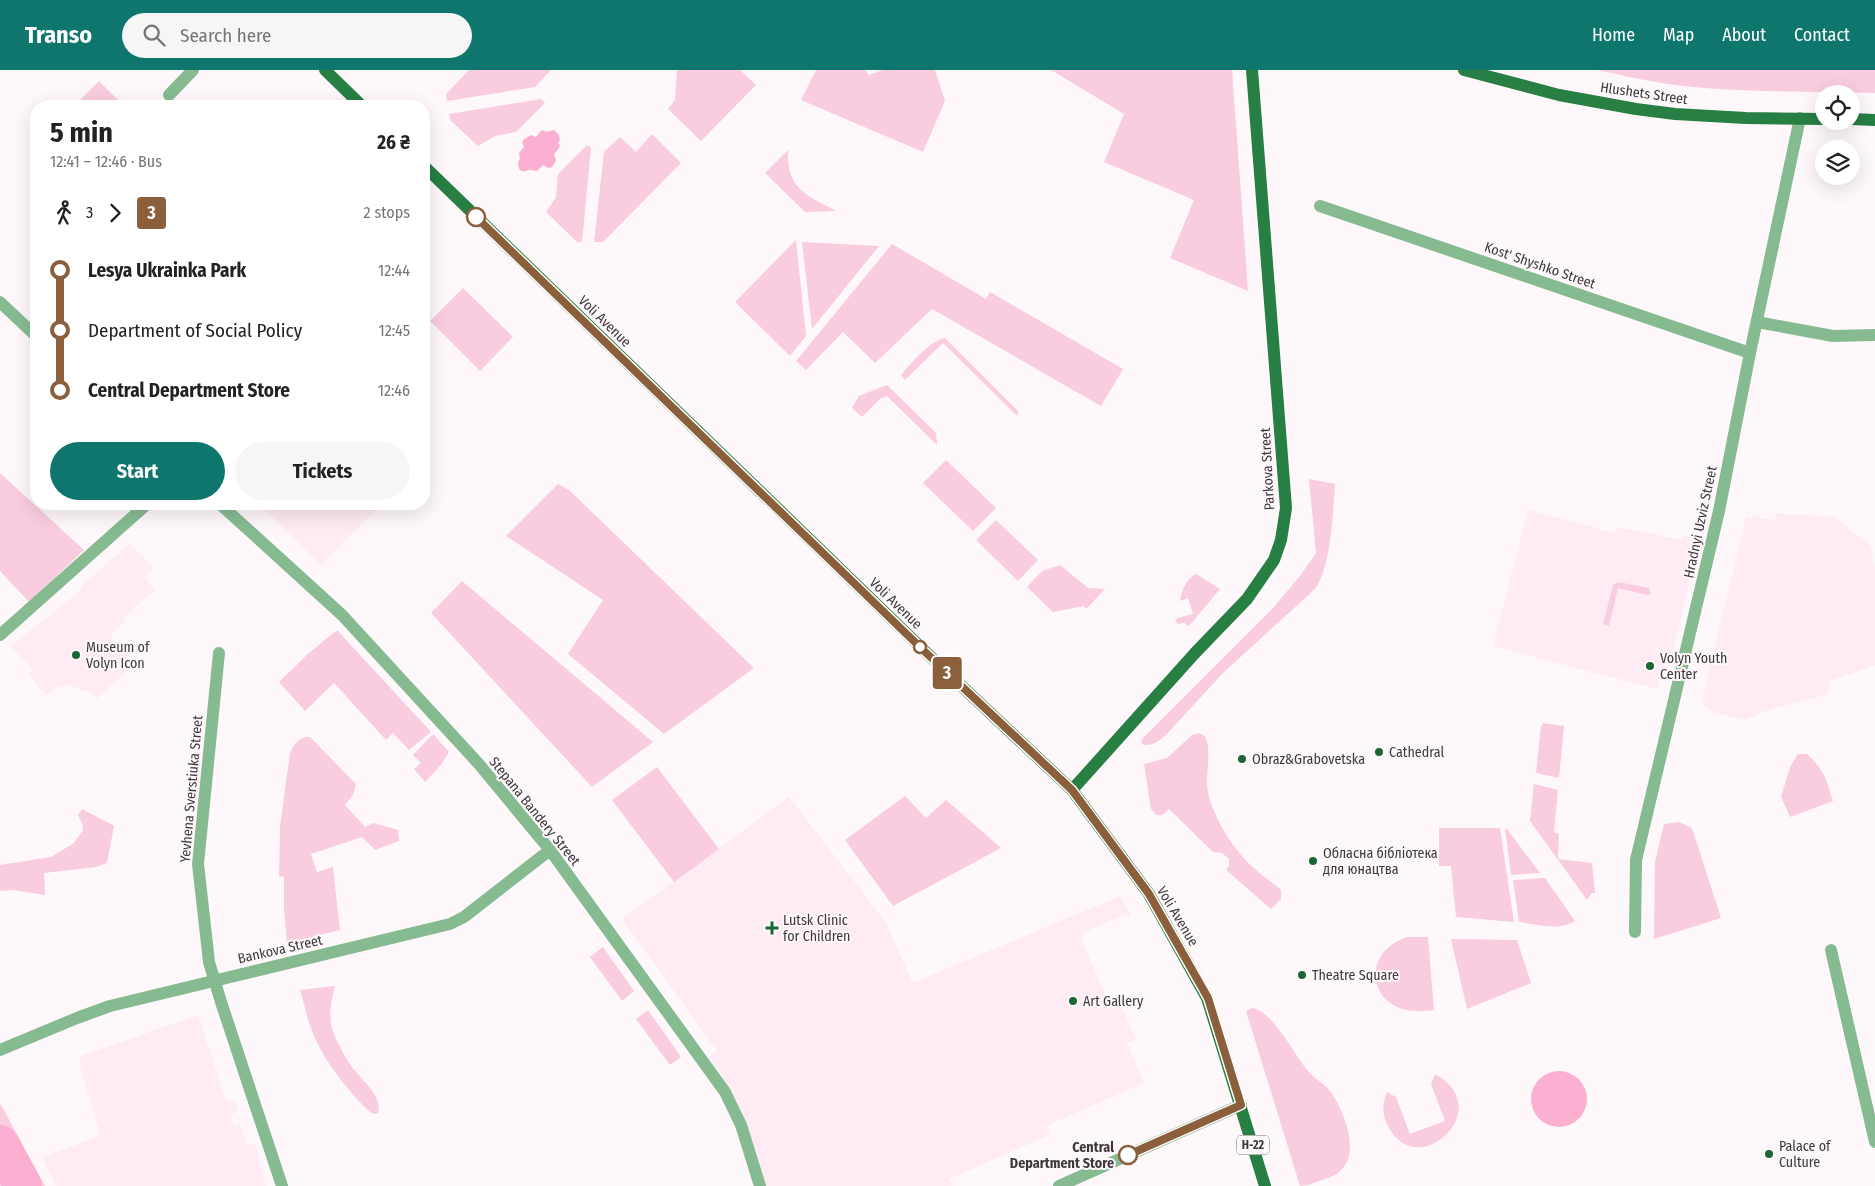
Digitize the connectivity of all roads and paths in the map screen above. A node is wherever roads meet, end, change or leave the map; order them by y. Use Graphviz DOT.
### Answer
graph roads {
  1 [pos="193,70"];
  2 [pos="325,70"];
  3 [pos="1252,70"];
  4 [pos="1464,70"];
  5 [pos="169,95"];
  6 [pos="356,100"];
  7 [pos="1800,118"];
  8 [pos="1815,119"];
  9 [pos="1860,119"];
  10 [pos="1875,120"];
  11 [pos="430,172"];
  12 [pos="1320,206"];
  13 [pos="0,302"];
  14 [pos="1757,322"];
  15 [pos="30,330"];
  16 [pos="1875,335"];
  17 [pos="1750,353"];
  18 [pos="140,510"];
  19 [pos="227,510"];
  20 [pos="0,635"];
  21 [pos="219,653"];
  22 [pos="1072,790"];
  23 [pos="550,850"];
  24 [pos="1635,932"];
  25 [pos="1831,950"];
  26 [pos="214,980"];
  27 [pos="0,1050"];
  28 [pos="1241,1105"];
  29 [pos="1875,1142"];
  30 [pos="282,1186"];
  31 [pos="760,1186"];
  32 [pos="1059,1186"];
  33 [pos="1265,1186"];
  1 -- 5 [label="street"];
  2 -- 6 [label="main road"];
  3 -- 22 [label="main road, Parkova Street"];
  4 -- 7 [label="main road, Hlushets Street"];
  7 -- 8 [label="main road, Hlushets Street"];
  7 -- 14 [label="street, Hradnyi Uzviz Street"];
  9 -- 10 [label="main road"];
  11 -- 22 [label="main road, Voli Avenue / Н-22"];
  12 -- 17 [label="street, Kost' Shyshko Street"];
  13 -- 15 [label="street"];
  14 -- 16 [label="street"];
  14 -- 17 [label="street, Hradnyi Uzviz Street"];
  17 -- 24 [label="street, Hradnyi Uzviz Street"];
  18 -- 20 [label="street"];
  19 -- 23 [label="street, Stepana Bandery Street"];
  21 -- 26 [label="street, Yevhena Sverstiuka Street"];
  22 -- 28 [label="main road, Voli Avenue / Н-22"];
  23 -- 26 [label="street, Bankova Street"];
  23 -- 31 [label="street, Stepana Bandery Street"];
  25 -- 29 [label="street"];
  26 -- 27 [label="street, Bankova Street"];
  26 -- 30 [label="street, Yevhena Sverstiuka Street"];
  28 -- 32 [label="street"];
  28 -- 33 [label="main road, Voli Avenue / Н-22"];
}
